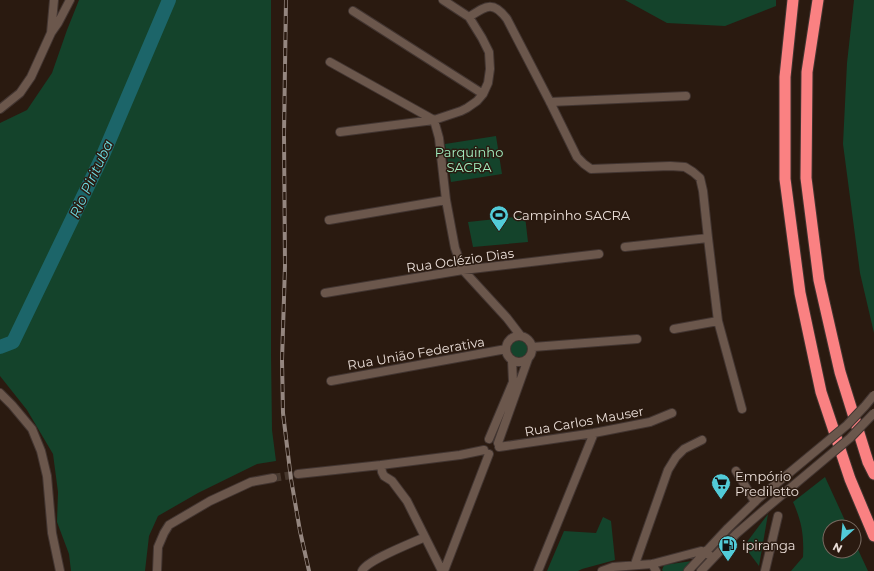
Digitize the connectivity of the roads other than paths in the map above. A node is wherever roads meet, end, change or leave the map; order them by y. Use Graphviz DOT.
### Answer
graph roads {
  1 [pos="54,0"];
  2 [pos="70,0"];
  3 [pos="443,0"];
  4 [pos="793,0"];
  5 [pos="818,0"];
  6 [pos="353,11"];
  7 [pos="469,17"];
  8 [pos="50,33"];
  9 [pos="330,62"];
  10 [pos="482,94"];
  11 [pos="686,96"];
  12 [pos="550,102"];
  13 [pos="0,109"];
  14 [pos="434,120"];
  15 [pos="340,132"];
  16 [pos="446,200"];
  17 [pos="329,220"];
  18 [pos="708,238"];
  19 [pos="625,248"];
  20 [pos="599,254"];
  21 [pos="463,270"];
  22 [pos="325,293"];
  23 [pos="718,321"];
  24 [pos="674,329"];
  25 [pos="520,335"];
  26 [pos="637,339"];
  27 [pos="533,347"];
  28 [pos="506,349"];
  29 [pos="528,359"];
  30 [pos="512,360"];
  31 [pos="331,381"];
  32 [pos="0,393"];
  33 [pos="874,395"];
  34 [pos="742,408"];
  35 [pos="672,413"];
  36 [pos="874,413"];
  37 [pos="594,433"];
  38 [pos="490,439"];
  39 [pos="702,440"];
  40 [pos="498,445"];
  41 [pos="486,452"];
  42 [pos="380,465"];
  43 [pos="736,471"];
  44 [pos="298,474"];
  45 [pos="874,474"];
  46 [pos="273,478"];
  47 [pos="757,500"];
  48 [pos="778,516"];
  49 [pos="874,536"];
  50 [pos="424,538"];
  51 [pos="714,543"];
  52 [pos="705,552"];
  53 [pos="691,553"];
  54 [pos="713,558"];
  55 [pos="635,564"];
  56 [pos="652,564"];
  57 [pos="60,571"];
  58 [pos="157,571"];
  59 [pos="362,571"];
  60 [pos="443,571"];
  61 [pos="538,571"];
  62 [pos="602,571"];
  63 [pos="656,571"];
  64 [pos="688,571"];
  65 [pos="701,571"];
  66 [pos="765,571"];
  1 -- 8 [label="street"];
  2 -- 8 [label="street"];
  3 -- 7 [label="street"];
  4 -- 49 [label="highway"];
  5 -- 45 [label="highway"];
  6 -- 10 [label="street"];
  7 -- 10 [label="street"];
  7 -- 12 [label="street"];
  8 -- 13 [label="street"];
  9 -- 14 [label="street"];
  10 -- 14 [label="street"];
  11 -- 12 [label="street"];
  12 -- 18 [label="street"];
  14 -- 15 [label="street"];
  14 -- 16 [label="street"];
  16 -- 17 [label="street"];
  16 -- 21 [label="street"];
  18 -- 19 [label="street"];
  18 -- 23 [label="street"];
  20 -- 21 [label="street, Rua Oclézio Dias"];
  21 -- 22 [label="street, Rua Oclézio Dias"];
  21 -- 25 [label="street"];
  23 -- 24 [label="street"];
  23 -- 34 [label="street"];
  25 -- 27 [label="street"];
  25 -- 28 [label="street"];
  26 -- 27 [label="street"];
  27 -- 29 [label="street"];
  28 -- 30 [label="street"];
  28 -- 31 [label="street, Rua União Federativa"];
  29 -- 30 [label="street"];
  29 -- 40 [label="street"];
  30 -- 38 [label="street"];
  32 -- 57 [label="street"];
  33 -- 47 [label="street, bridge"];
  35 -- 37 [label="street, Rua Carlos Mauser"];
  36 -- 54 [label="street, bridge"];
  37 -- 40 [label="street, Rua Carlos Mauser"];
  37 -- 61 [label="street"];
  38 -- 40 [label="street"];
  38 -- 41 [label="street"];
  39 -- 55 [label="street"];
  40 -- 41 [label="street"];
  41 -- 42 [label="street"];
  41 -- 60 [label="street"];
  42 -- 44 [label="street"];
  42 -- 50 [label="street"];
  43 -- 47 [label="street"];
  46 -- 58 [label="street"];
  47 -- 51 [label="street"];
  48 -- 66 [label="street"];
  50 -- 59 [label="street"];
  50 -- 60 [label="street"];
  51 -- 52 [label="street"];
  51 -- 53 [label="street"];
  52 -- 53 [label="street"];
  52 -- 54 [label="street"];
  52 -- 64 [label="street"];
  53 -- 56 [label="street"];
  54 -- 65 [label="street"];
  55 -- 56 [label="street"];
  55 -- 62 [label="street"];
  56 -- 63 [label="street"];
}
